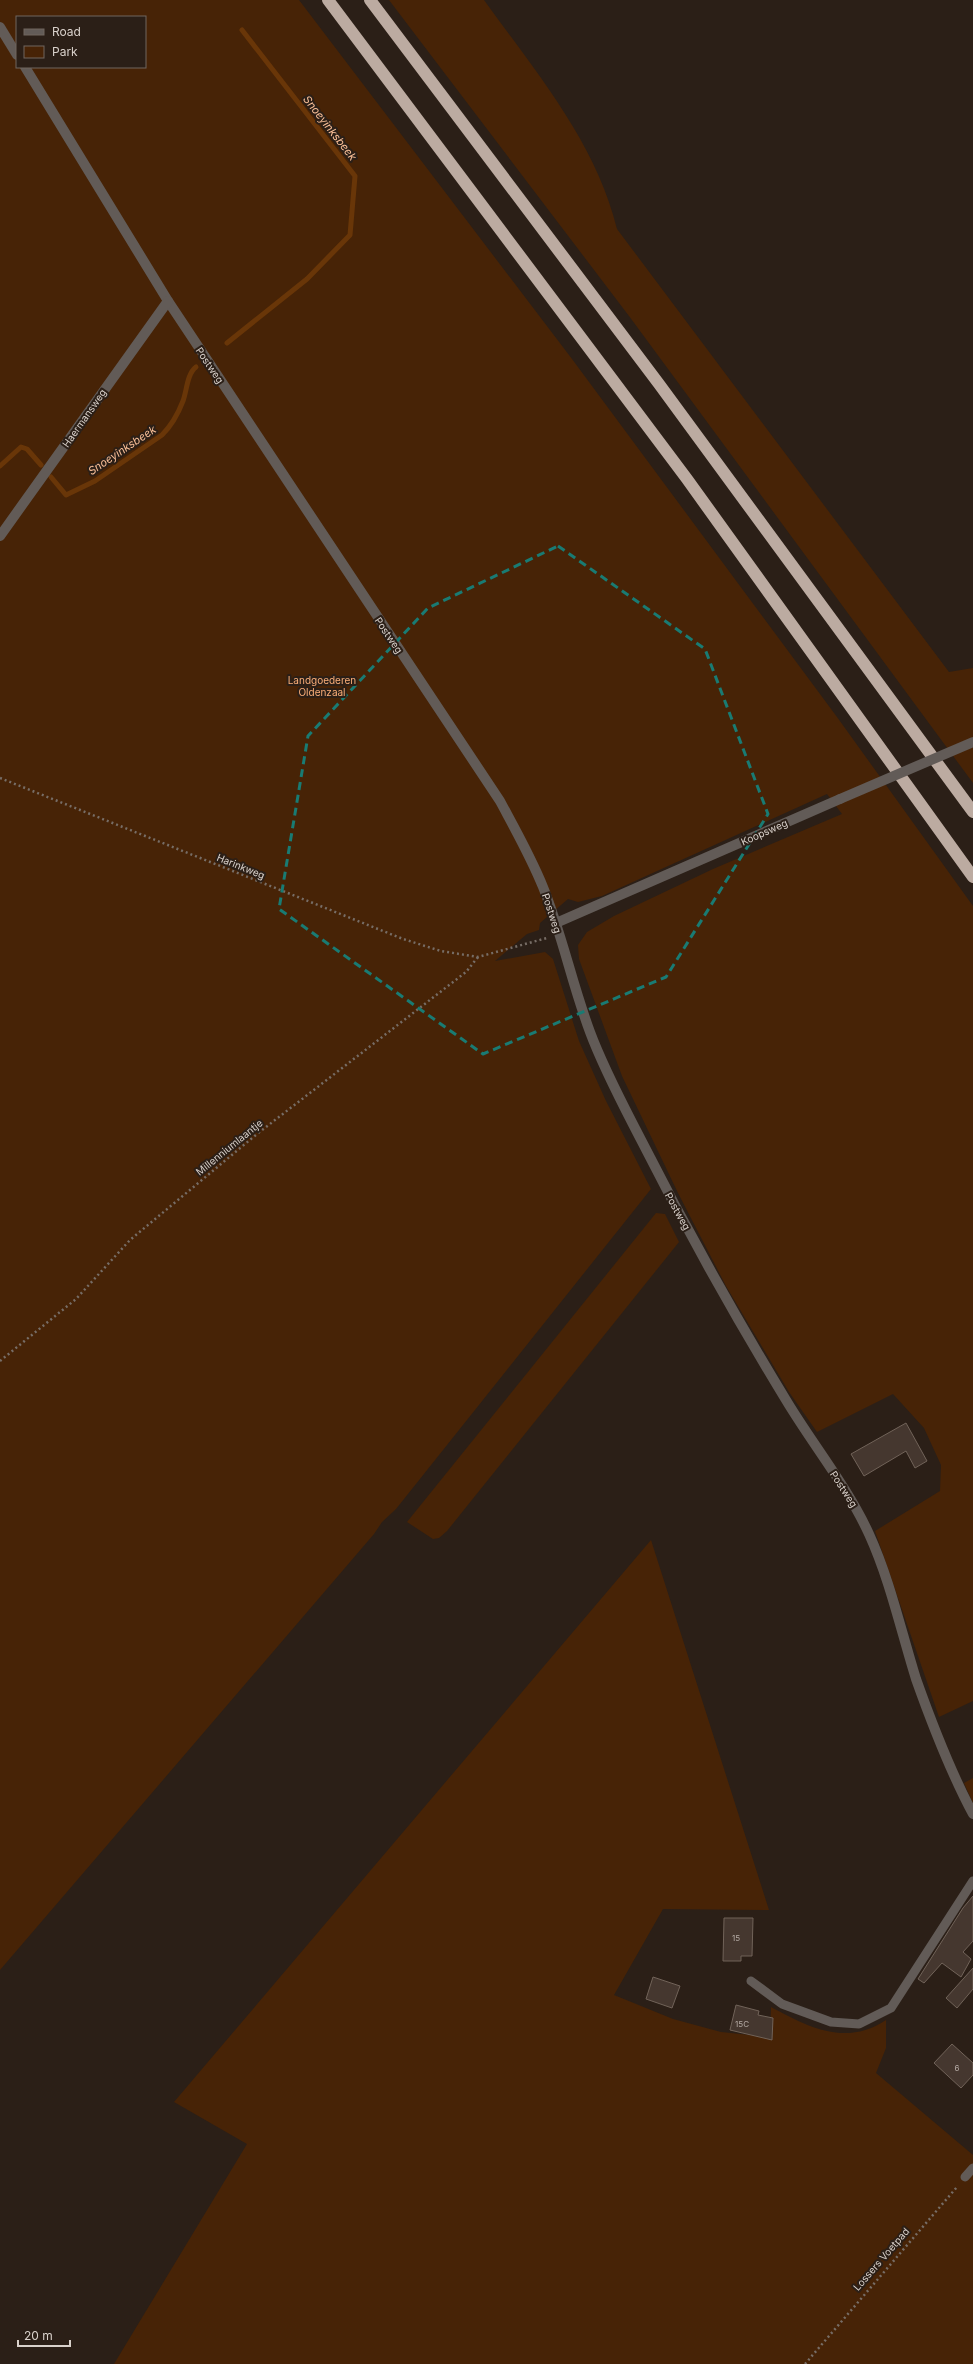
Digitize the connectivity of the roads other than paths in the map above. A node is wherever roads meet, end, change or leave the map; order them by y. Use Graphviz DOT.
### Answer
graph roads {
  1 [pos="328,0"];
  2 [pos="370,0"];
  3 [pos="0,27"];
  4 [pos="16,53"];
  5 [pos="26,68"];
  6 [pos="168,300"];
  7 [pos="0,536"];
  8 [pos="973,742"];
  9 [pos="973,812"];
  10 [pos="973,877"];
  11 [pos="556,923"];
  12 [pos="973,1814"];
  13 [pos="973,1881"];
  14 [pos="752,1981"];
  15 [pos="973,2168"];
  16 [pos="965,2177"];
  1 -- 10 [label="highway"];
  2 -- 9 [label="highway"];
  3 -- 4 [label="street"];
  5 -- 6 [label="street, Postweg"];
  6 -- 7 [label="street, Haermansweg"];
  6 -- 11 [label="street, Postweg"];
  8 -- 11 [label="street, Koopsweg, bridge"];
  11 -- 12 [label="street, Postweg"];
  13 -- 14 [label="lane"];
  15 -- 16 [label="lane"];
}
